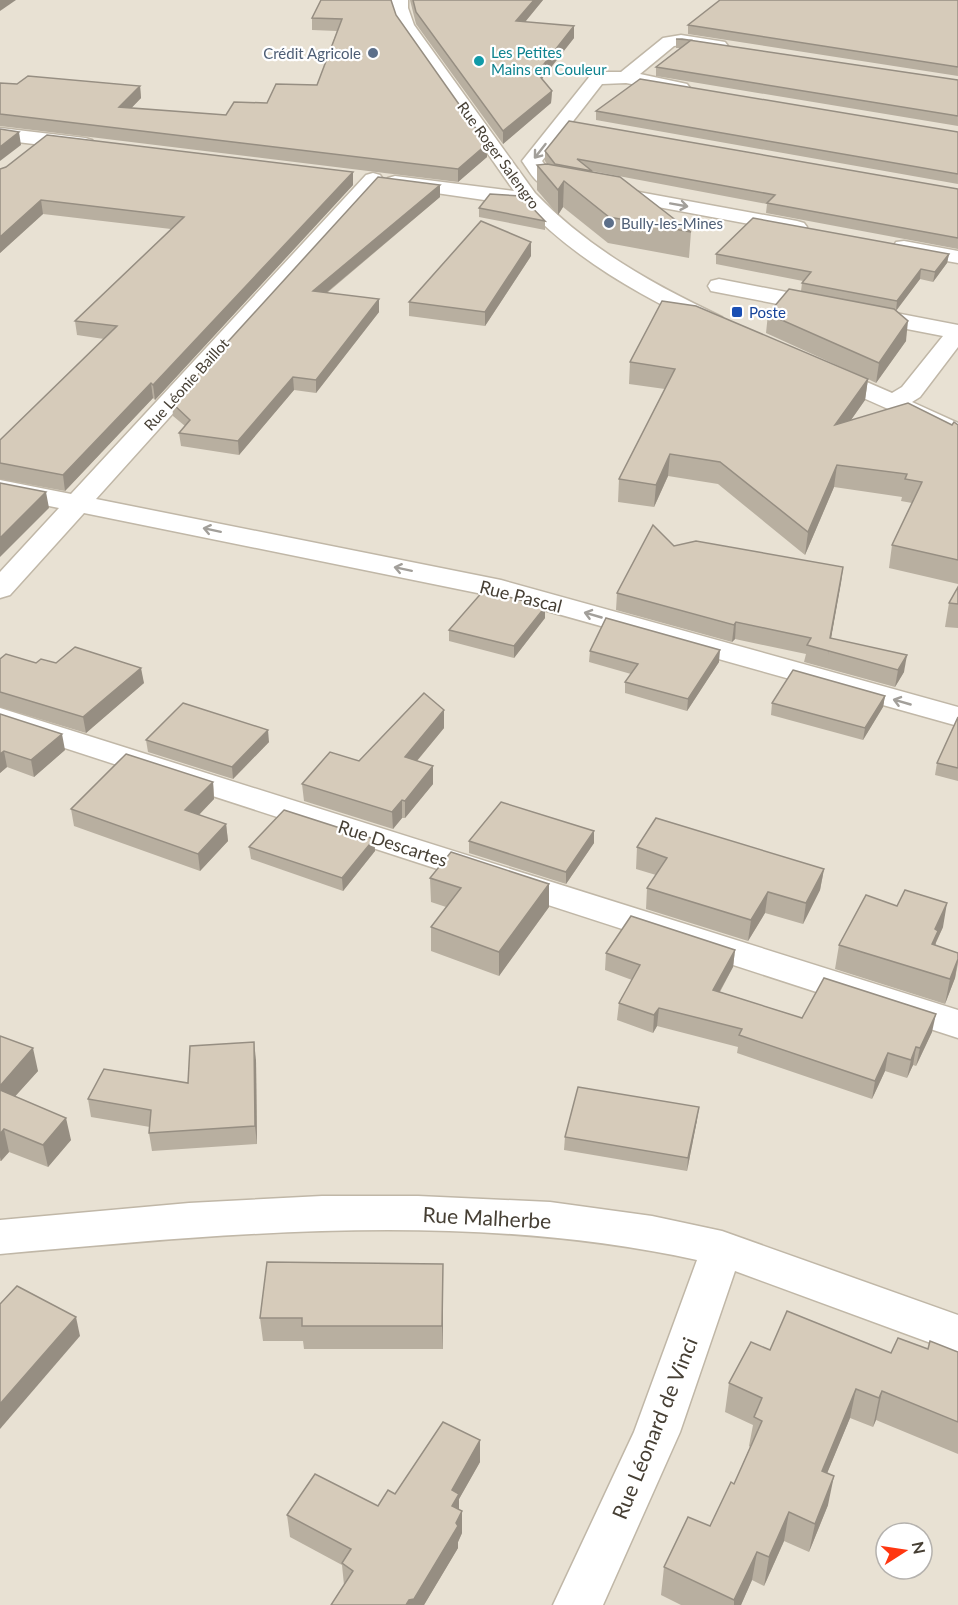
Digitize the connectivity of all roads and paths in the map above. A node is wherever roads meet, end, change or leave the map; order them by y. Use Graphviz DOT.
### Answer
graph roads {
  1 [pos="400,0"];
  2 [pos="739,49"];
  3 [pos="624,78"];
  4 [pos="704,92"];
  5 [pos="563,122"];
  6 [pos="586,126"];
  7 [pos="0,134"];
  8 [pos="44,139"];
  9 [pos="103,146"];
  10 [pos="26,153"];
  11 [pos="565,184"];
  12 [pos="523,191"];
  13 [pos="818,231"];
  14 [pos="888,244"];
  15 [pos="958,257"];
  16 [pos="719,286"];
  17 [pos="735,331"];
  18 [pos="958,332"];
  19 [pos="806,363"];
  20 [pos="894,403"];
  21 [pos="958,432"];
  22 [pos="0,488"];
  23 [pos="78,503"];
  24 [pos="0,589"];
  25 [pos="0,717"];
  26 [pos="958,717"];
  27 [pos="958,1024"];
  28 [pos="0,1237"];
  29 [pos="722,1248"];
  30 [pos="958,1334"];
  31 [pos="578,1605"];
  1 -- 12 [label="street, Rue Roger Salengro"];
  2 -- 3 [label="street"];
  3 -- 4 [label="street"];
  3 -- 5 [label="street"];
  5 -- 6 [label="street"];
  5 -- 11 [label="street, one-way"];
  7 -- 8 [label="street"];
  8 -- 9 [label="street"];
  8 -- 10 [label="street"];
  11 -- 12 [label="street"];
  11 -- 13 [label="street, one-way"];
  12 -- 17 [label="street, Rue Roger Salengro"];
  12 -- 23 [label="street, Rue Léonie Baillot"];
  14 -- 15 [label="street"];
  16 -- 18 [label="street"];
  18 -- 20 [label="street"];
  19 -- 20 [label="street"];
  20 -- 21 [label="street"];
  22 -- 23 [label="street, Rue Pascal"];
  23 -- 24 [label="street, Rue Léonie Baillot"];
  26 -- 23 [label="street, Rue Pascal, one-way"];
  25 -- 27 [label="street, Rue Descartes"];
  28 -- 29 [label="street, Rue Malherbe"];
  29 -- 30 [label="street, Rue Malherbe"];
  29 -- 31 [label="street, Rue Léonard de Vinci"];
}
